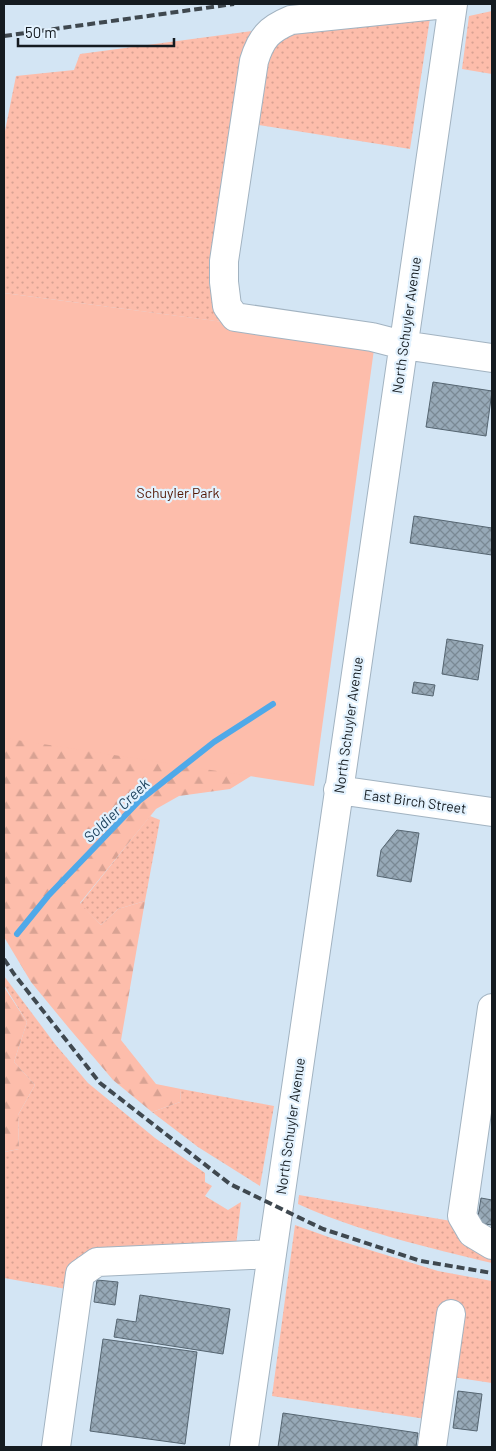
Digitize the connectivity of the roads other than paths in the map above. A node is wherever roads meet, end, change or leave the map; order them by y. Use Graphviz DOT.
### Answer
graph roads {
  1 [pos="446,4"];
  2 [pos="453,4"];
  3 [pos="403,345"];
  4 [pos="492,358"];
  5 [pos="338,790"];
  6 [pos="492,812"];
  7 [pos="492,1008"];
  8 [pos="492,1245"];
  9 [pos="272,1254"];
  10 [pos="451,1314"];
  11 [pos="56,1447"];
  12 [pos="244,1447"];
  13 [pos="432,1447"];
  1 -- 3 [label="street"];
  2 -- 3 [label="street, North Schuyler Avenue"];
  3 -- 4 [label="street"];
  3 -- 5 [label="street, North Schuyler Avenue"];
  5 -- 6 [label="street, East Birch Street"];
  5 -- 9 [label="street, North Schuyler Avenue"];
  7 -- 8 [label="street"];
  9 -- 11 [label="street"];
  9 -- 12 [label="street, North Schuyler Avenue"];
  10 -- 13 [label="street"];
}
